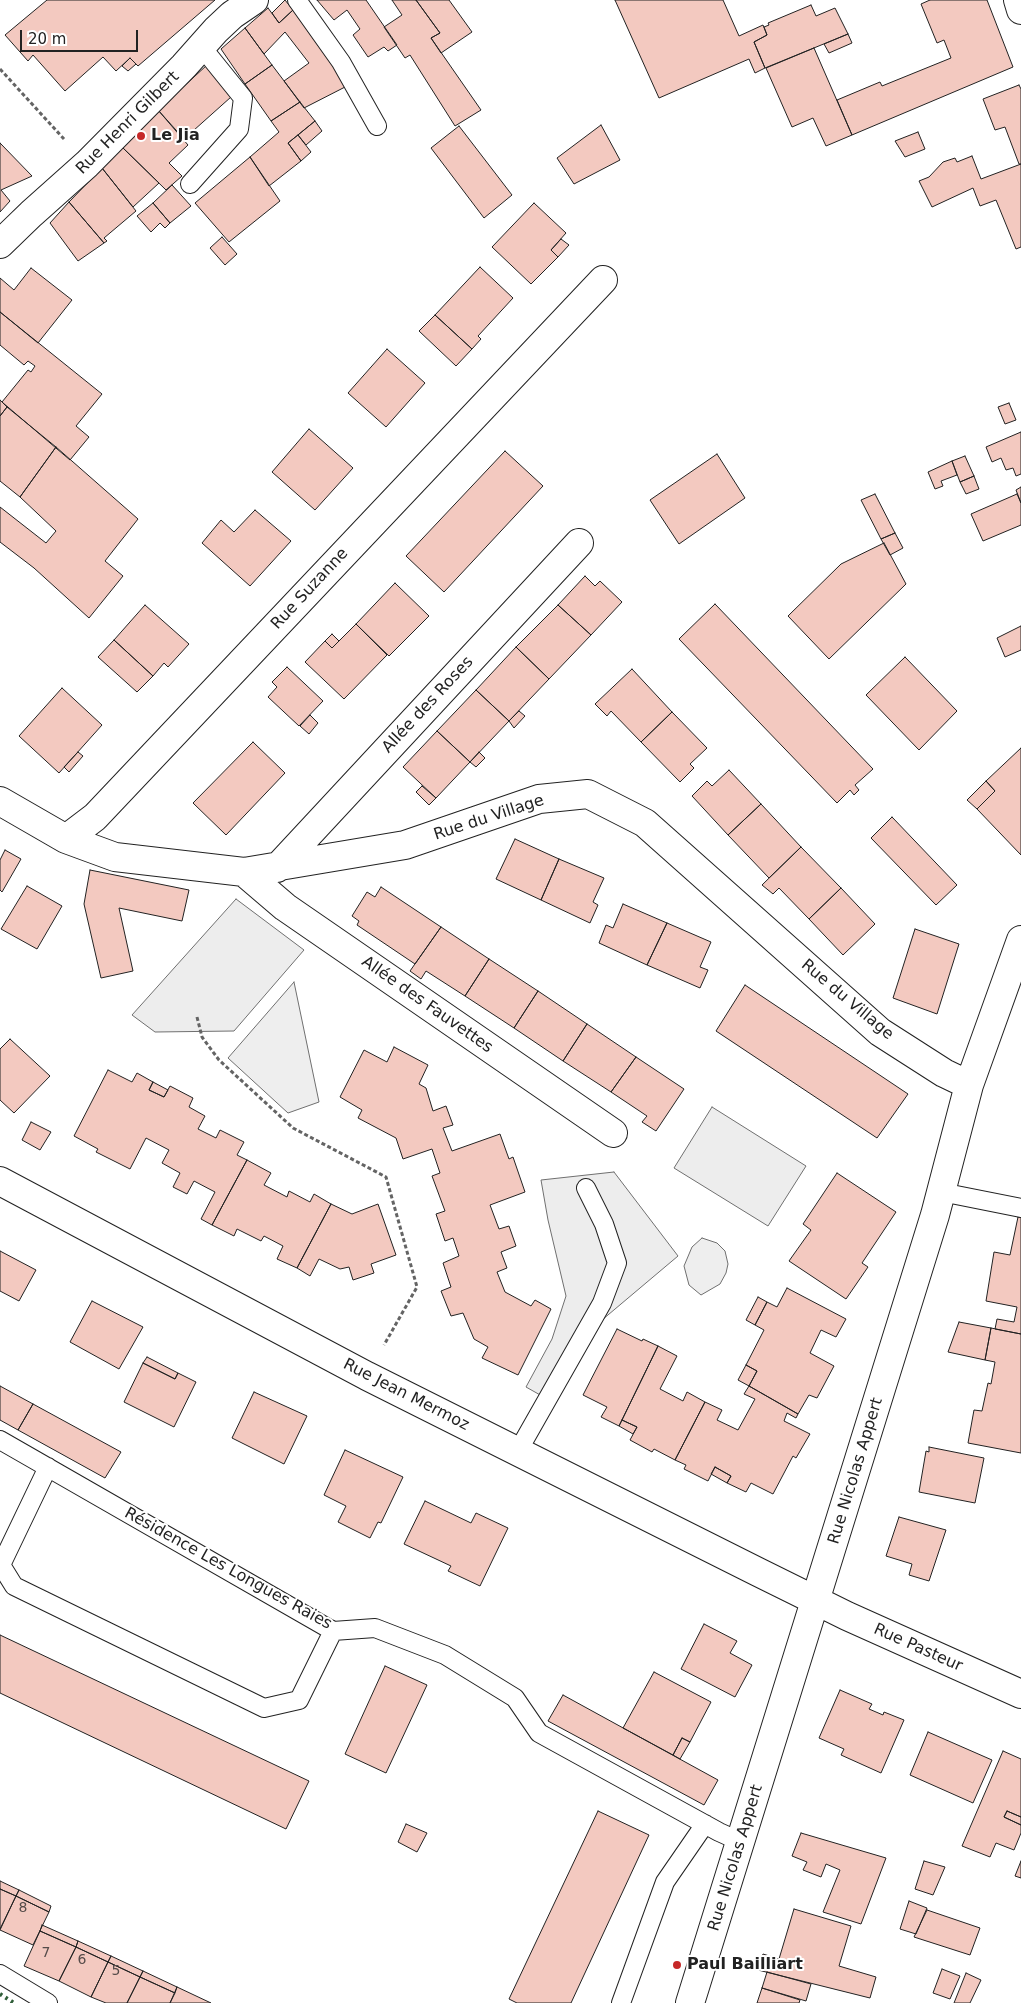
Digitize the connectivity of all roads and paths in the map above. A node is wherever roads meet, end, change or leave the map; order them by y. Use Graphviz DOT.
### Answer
graph roads {
  1 [pos="254,0"];
  2 [pos="297,0"];
  3 [pos="1018,0"];
  4 [pos="1021,10"];
  5 [pos="201,46"];
  6 [pos="0,70"];
  7 [pos="378,126"];
  8 [pos="87,164"];
  9 [pos="190,184"];
  10 [pos="0,244"];
  11 [pos="603,280"];
  12 [pos="579,543"];
  13 [pos="0,801"];
  14 [pos="66,839"];
  15 [pos="277,868"];
  16 [pos="244,872"];
  17 [pos="1021,940"];
  18 [pos="197,1017"];
  19 [pos="969,1085"];
  20 [pos="613,1133"];
  21 [pos="0,1181"];
  22 [pos="586,1188"];
  23 [pos="941,1192"];
  24 [pos="1021,1208"];
  25 [pos="367,1376"];
  26 [pos="0,1440"];
  27 [pos="518,1451"];
  28 [pos="48,1467"];
  29 [pos="816,1601"];
  30 [pos="333,1630"];
  31 [pos="1021,1694"];
  32 [pos="705,1824"];
  33 [pos="741,1842"];
  34 [pos="0,1974"];
  35 [pos="48,2003"];
  36 [pos="621,2003"];
  37 [pos="690,2003"];
  1 -- 5 [label="street, Rue Henri Gilbert"];
  2 -- 7 [label="lane"];
  3 -- 4 [label="street"];
  5 -- 8 [label="street, Rue Henri Gilbert"];
  5 -- 9 [label="lane"];
  6 -- 8 [label="path"];
  8 -- 10 [label="street, Rue Henri Gilbert"];
  11 -- 14 [label="street, Rue Suzanne"];
  12 -- 15 [label="street, Allée des Roses"];
  13 -- 14 [label="street"];
  14 -- 16 [label="street, Rue du Village"];
  15 -- 16 [label="street, Rue du Village"];
  15 -- 19 [label="street, Rue du Village"];
  16 -- 20 [label="street, Allée des Fauvettes"];
  17 -- 19 [label="street, Rue Nicolas Appert"];
  18 -- 25 [label="path"];
  19 -- 23 [label="street, Rue Nicolas Appert"];
  21 -- 25 [label="street, Rue Jean Mermoz"];
  22 -- 27 [label="lane"];
  23 -- 24 [label="lane"];
  23 -- 29 [label="street, Rue Nicolas Appert"];
  25 -- 27 [label="street, Rue Jean Mermoz"];
  26 -- 28 [label="lane, Résidence Les Longues Raies"];
  27 -- 29 [label="street, Rue Jean Mermoz"];
  28 -- 30 [label="lane, Résidence Les Longues Raies"];
  28 -- 30 [label="lane"];
  29 -- 31 [label="street, Rue Pasteur"];
  29 -- 33 [label="street, Rue Nicolas Appert"];
  30 -- 32 [label="lane, Résidence Les Longues Raies"];
  32 -- 33 [label="lane, Résidence Les Longues Raies"];
  32 -- 36 [label="lane"];
  33 -- 37 [label="street, Rue Nicolas Appert"];
  34 -- 35 [label="lane"];
}
